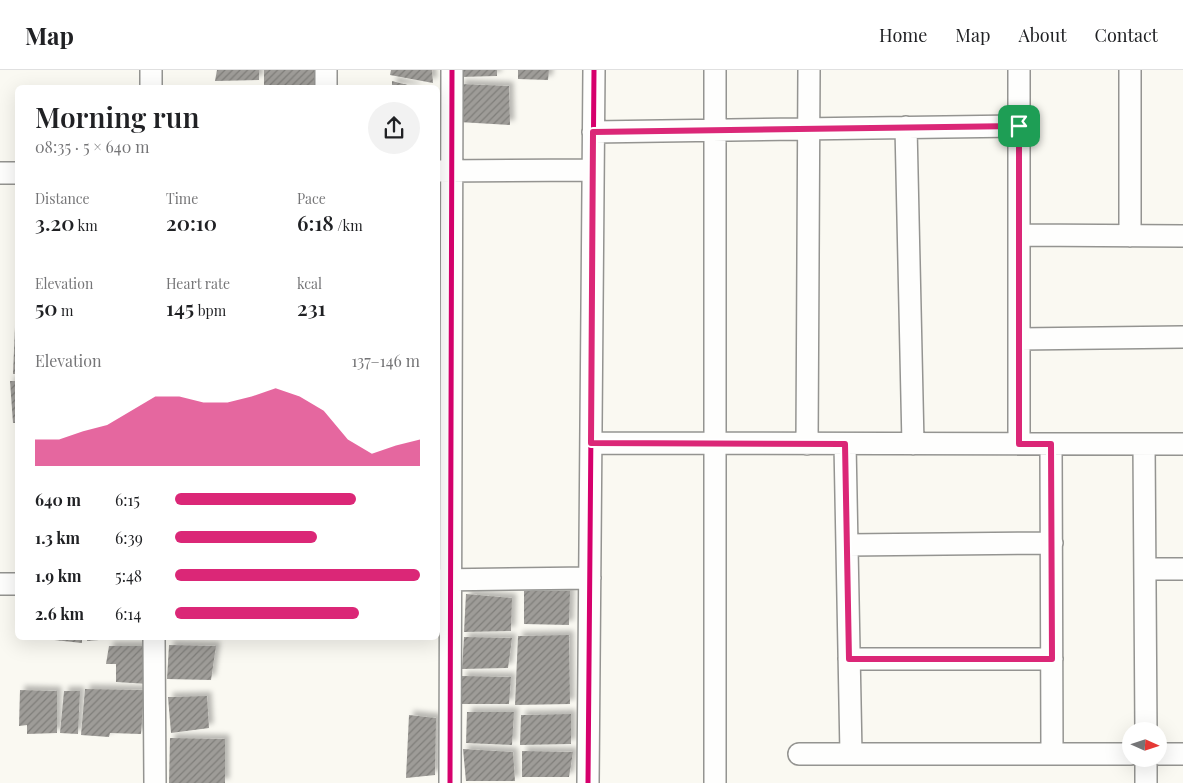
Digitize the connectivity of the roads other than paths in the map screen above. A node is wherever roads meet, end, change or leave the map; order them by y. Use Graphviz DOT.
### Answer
graph roads {
  1 [pos="151,70"];
  2 [pos="326,70"];
  3 [pos="452,70"];
  4 [pos="594,70"];
  5 [pos="715,70"];
  6 [pos="809,70"];
  7 [pos="1019,70"];
  8 [pos="1130,70"];
  9 [pos="151,85"];
  10 [pos="326,85"];
  11 [pos="1019,126"];
  12 [pos="906,127"];
  13 [pos="809,129"];
  14 [pos="715,130"];
  15 [pos="593,132"];
  16 [pos="593,170"];
  17 [pos="445,171"];
  18 [pos="0,173"];
  19 [pos="15,173"];
  20 [pos="1019,235"];
  21 [pos="1130,236"];
  22 [pos="1183,236"];
  23 [pos="1183,337"];
  24 [pos="1019,339"];
  25 [pos="591,443"];
  26 [pos="715,444"];
  27 [pos="808,444"];
  28 [pos="845,444"];
  29 [pos="913,444"];
  30 [pos="1019,444"];
  31 [pos="1051,444"];
  32 [pos="1144,444"];
  33 [pos="1183,444"];
  34 [pos="1052,543"];
  35 [pos="846,545"];
  36 [pos="1145,569"];
  37 [pos="1183,569"];
  38 [pos="590,578"];
  39 [pos="444,579"];
  40 [pos="0,584"];
  41 [pos="15,584"];
  42 [pos="154,640"];
  43 [pos="849,659"];
  44 [pos="1052,659"];
  45 [pos="1146,722"];
  46 [pos="800,754"];
  47 [pos="851,754"];
  48 [pos="1052,754"];
  49 [pos="1122,754"];
  50 [pos="1168,754"];
  51 [pos="1183,754"];
  52 [pos="1146,768"];
  53 [pos="155,783"];
  54 [pos="450,783"];
  55 [pos="588,783"];
  56 [pos="714,783"];
  57 [pos="1146,783"];
  1 -- 9 [label="street"];
  2 -- 10 [label="street"];
  3 -- 17 [label="street"];
  4 -- 15 [label="street"];
  5 -- 14 [label="street"];
  6 -- 13 [label="street"];
  7 -- 11 [label="street"];
  8 -- 21 [label="street"];
  11 -- 12 [label="street"];
  11 -- 20 [label="street"];
  12 -- 13 [label="street"];
  12 -- 29 [label="street"];
  13 -- 14 [label="street"];
  13 -- 27 [label="street"];
  14 -- 15 [label="street"];
  14 -- 26 [label="street"];
  15 -- 16 [label="street"];
  16 -- 17 [label="street"];
  16 -- 25 [label="street"];
  17 -- 39 [label="street"];
  18 -- 19 [label="street"];
  20 -- 21 [label="street"];
  20 -- 24 [label="street"];
  21 -- 22 [label="street"];
  23 -- 24 [label="street"];
  24 -- 30 [label="street"];
  25 -- 26 [label="street"];
  25 -- 38 [label="street"];
  26 -- 27 [label="street"];
  26 -- 56 [label="street"];
  27 -- 28 [label="street"];
  28 -- 29 [label="street"];
  28 -- 35 [label="street"];
  29 -- 30 [label="street"];
  30 -- 31 [label="street"];
  31 -- 32 [label="street"];
  31 -- 34 [label="street"];
  32 -- 33 [label="street"];
  32 -- 36 [label="street"];
  34 -- 35 [label="street"];
  34 -- 44 [label="street"];
  35 -- 43 [label="street"];
  36 -- 37 [label="street"];
  36 -- 45 [label="street"];
  38 -- 39 [label="street"];
  38 -- 55 [label="street"];
  39 -- 54 [label="street"];
  40 -- 41 [label="street"];
  42 -- 53 [label="street"];
  43 -- 44 [label="street"];
  43 -- 47 [label="street"];
  44 -- 48 [label="street"];
  46 -- 47 [label="street"];
  47 -- 48 [label="street"];
  48 -- 49 [label="street"];
  50 -- 51 [label="street"];
  52 -- 57 [label="street"];
}
